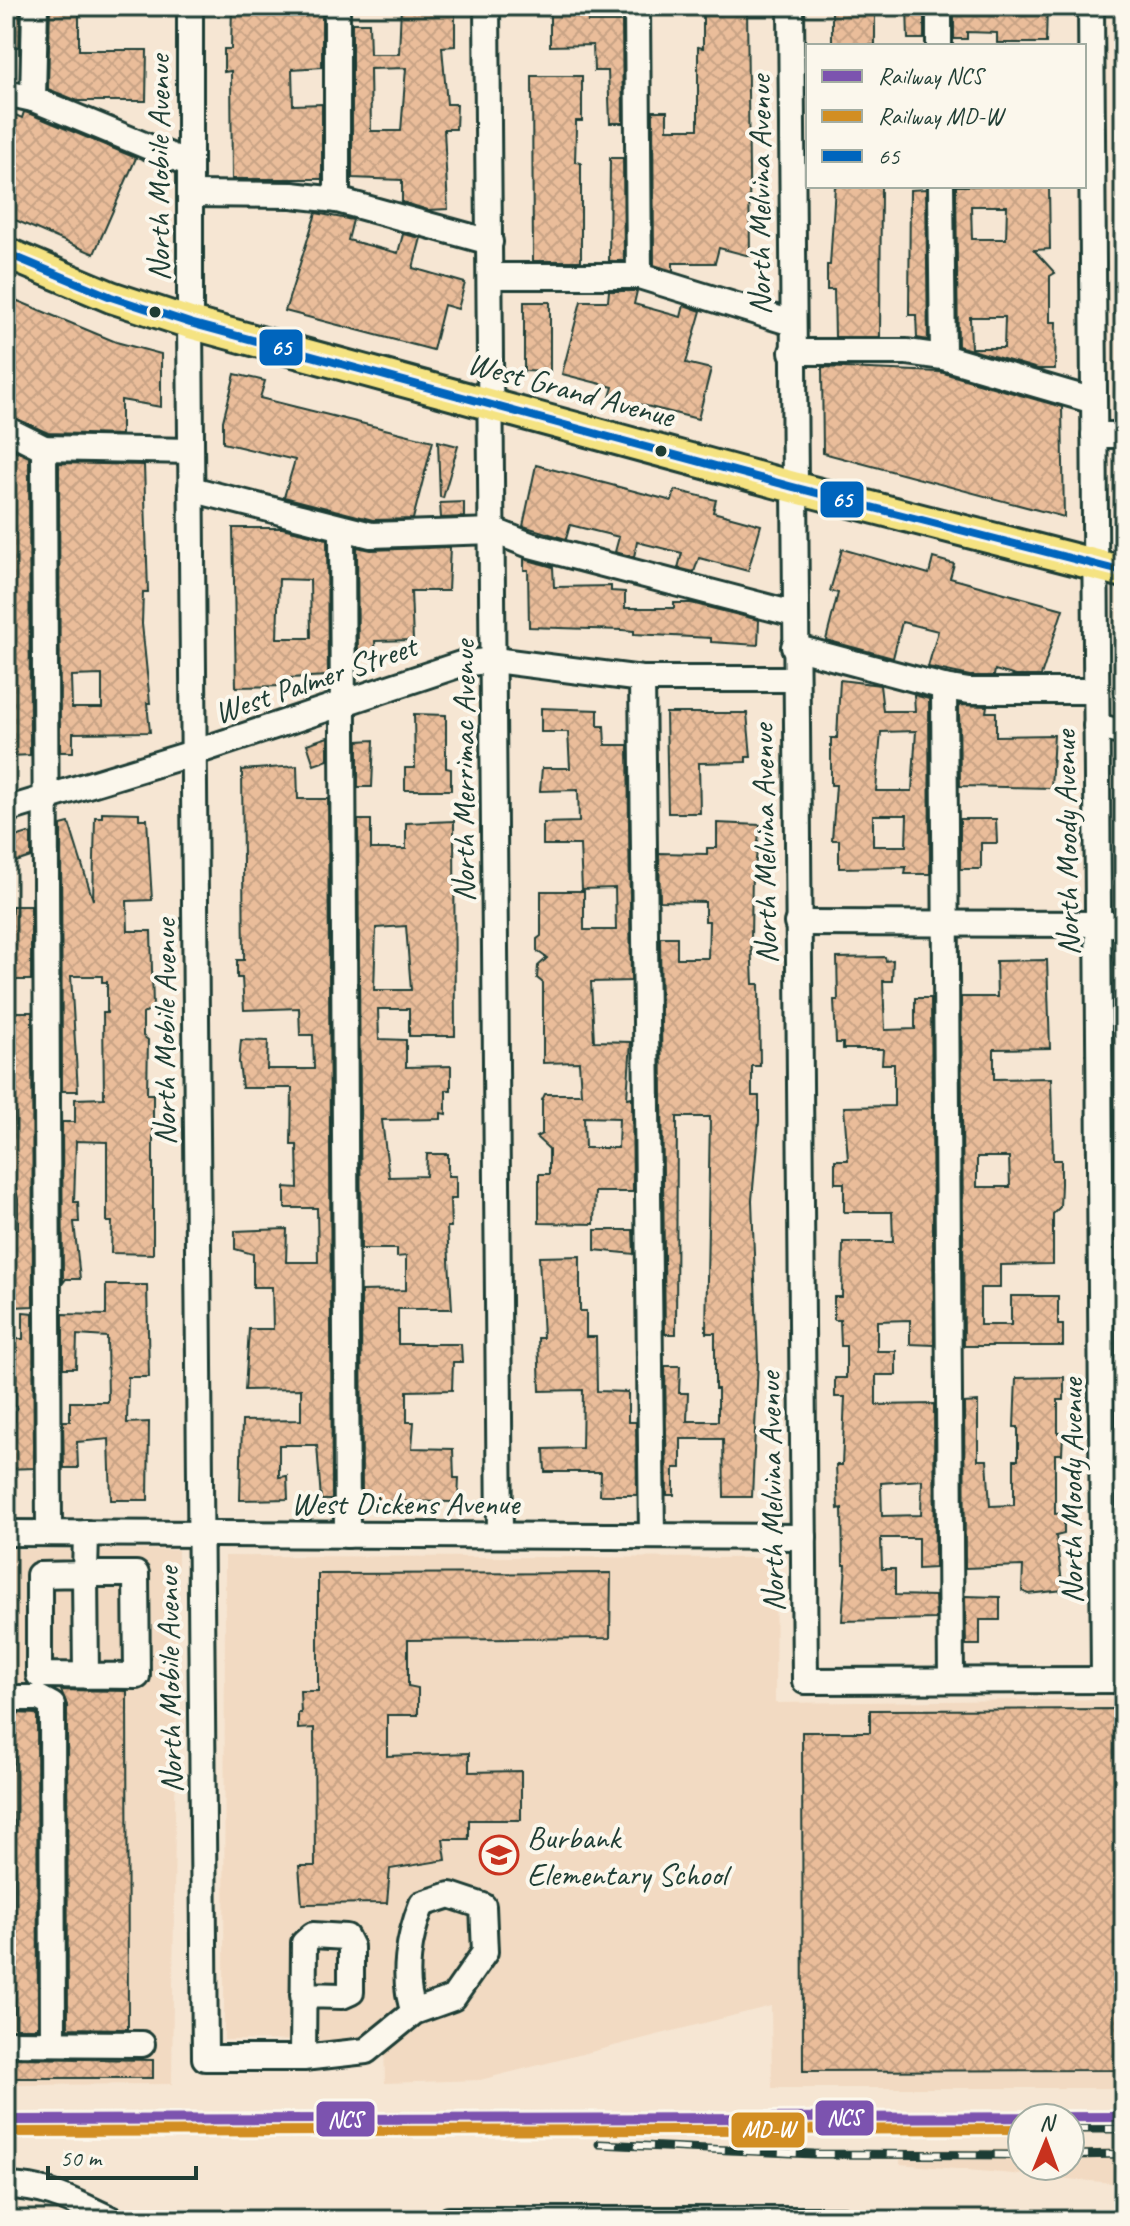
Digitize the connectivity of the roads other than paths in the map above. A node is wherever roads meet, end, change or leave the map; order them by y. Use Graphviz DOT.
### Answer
graph roads {
  1 [pos="35,6"];
  2 [pos="190,6"];
  3 [pos="337,6"];
  4 [pos="487,6"];
  5 [pos="637,6"];
  6 [pos="791,6"];
  7 [pos="939,6"];
  8 [pos="1091,6"];
  9 [pos="939,44"];
  10 [pos="6,93"];
  11 [pos="33,99"];
  12 [pos="190,164"];
  13 [pos="941,188"];
  14 [pos="190,194"];
  15 [pos="337,200"];
  16 [pos="490,242"];
  17 [pos="6,253"];
  18 [pos="491,276"];
  19 [pos="639,276"];
  20 [pos="190,323"];
  21 [pos="792,323"];
  22 [pos="792,352"];
  23 [pos="943,357"];
  24 [pos="1094,401"];
  25 [pos="493,406"];
  26 [pos="6,429"];
  27 [pos="1094,435"];
  28 [pos="1124,435"];
  29 [pos="44,448"];
  30 [pos="191,451"];
  31 [pos="793,487"];
  32 [pos="191,489"];
  33 [pos="342,531"];
  34 [pos="494,531"];
  35 [pos="1110,568"];
  36 [pos="794,614"];
  37 [pos="794,647"];
  38 [pos="494,660"];
  39 [pos="642,679"];
  40 [pos="795,679"];
  41 [pos="944,687"];
  42 [pos="1096,691"];
  43 [pos="344,702"];
  44 [pos="1096,726"];
  45 [pos="1124,733"];
  46 [pos="193,753"];
  47 [pos="44,798"];
  48 [pos="6,810"];
  49 [pos="797,923"];
  50 [pos="944,924"];
  51 [pos="1098,924"];
  52 [pos="1124,924"];
  53 [pos="6,1533"];
  54 [pos="49,1533"];
  55 [pos="86,1533"];
  56 [pos="200,1534"];
  57 [pos="347,1535"];
  58 [pos="500,1535"];
  59 [pos="652,1536"];
  60 [pos="804,1537"];
  61 [pos="85,1574"];
  62 [pos="86,1676"];
  63 [pos="951,1680"];
  64 [pos="1114,1680"];
  65 [pos="6,1698"];
  66 [pos="303,1995"];
  67 [pos="414,2012"];
  68 [pos="6,2043"];
  69 [pos="53,2043"];
  70 [pos="142,2044"];
  71 [pos="303,2058"];
  72 [pos="6,2186"];
  73 [pos="113,2220"];
  74 [pos="449,2220"];
  75 [pos="842,2220"];
  1 -- 11 [label="street"];
  2 -- 12 [label="street, North Mobile Avenue"];
  3 -- 15 [label="street"];
  4 -- 16 [label="street, North Merrimac Avenue"];
  5 -- 19 [label="street"];
  6 -- 21 [label="street, North Melvina Avenue"];
  7 -- 9 [label="street"];
  8 -- 24 [label="street, North Moody Avenue"];
  10 -- 11 [label="street"];
  11 -- 12 [label="street"];
  12 -- 14 [label="street, North Mobile Avenue"];
  13 -- 23 [label="street"];
  14 -- 15 [label="street"];
  14 -- 20 [label="street, North Mobile Avenue"];
  15 -- 16 [label="street"];
  16 -- 18 [label="street, North Merrimac Avenue"];
  17 -- 20 [label="main road, West Grand Avenue"];
  18 -- 19 [label="street"];
  18 -- 25 [label="street, North Merrimac Avenue"];
  19 -- 21 [label="street"];
  20 -- 25 [label="main road, West Grand Avenue"];
  20 -- 30 [label="street, North Mobile Avenue"];
  21 -- 22 [label="street, North Melvina Avenue"];
  22 -- 23 [label="street"];
  22 -- 31 [label="street, North Melvina Avenue"];
  23 -- 24 [label="street"];
  24 -- 27 [label="street, North Moody Avenue"];
  25 -- 31 [label="main road, West Grand Avenue"];
  25 -- 34 [label="street, North Merrimac Avenue"];
  26 -- 29 [label="street"];
  27 -- 28 [label="street"];
  27 -- 35 [label="street, North Moody Avenue"];
  29 -- 30 [label="street"];
  29 -- 47 [label="street"];
  30 -- 32 [label="street, North Mobile Avenue"];
  31 -- 35 [label="main road, West Grand Avenue"];
  31 -- 36 [label="street, North Melvina Avenue"];
  32 -- 33 [label="street"];
  32 -- 46 [label="street, North Mobile Avenue"];
  33 -- 34 [label="street"];
  33 -- 43 [label="street"];
  34 -- 36 [label="street"];
  34 -- 38 [label="street, North Merrimac Avenue"];
  35 -- 42 [label="street, North Moody Avenue"];
  36 -- 37 [label="street, North Melvina Avenue"];
  37 -- 40 [label="street, North Melvina Avenue"];
  37 -- 41 [label="street"];
  38 -- 39 [label="street, West Palmer Street"];
  38 -- 43 [label="street, West Palmer Street"];
  38 -- 58 [label="street, North Merrimac Avenue"];
  39 -- 40 [label="street, West Palmer Street"];
  39 -- 59 [label="street"];
  40 -- 49 [label="street, North Melvina Avenue"];
  41 -- 42 [label="street"];
  41 -- 50 [label="street"];
  42 -- 44 [label="street, North Moody Avenue"];
  43 -- 46 [label="street, West Palmer Street"];
  43 -- 57 [label="street"];
  44 -- 45 [label="street"];
  44 -- 51 [label="street, North Moody Avenue"];
  46 -- 47 [label="street, West Palmer Street"];
  46 -- 56 [label="street, North Mobile Avenue"];
  47 -- 48 [label="street, West Palmer Street"];
  47 -- 54 [label="street"];
  49 -- 50 [label="street"];
  49 -- 60 [label="street, North Melvina Avenue"];
  50 -- 51 [label="street"];
  50 -- 63 [label="street"];
  51 -- 52 [label="street"];
  51 -- 64 [label="street, North Moody Avenue"];
  53 -- 54 [label="street, West Dickens Avenue"];
  54 -- 55 [label="street, West Dickens Avenue"];
  55 -- 56 [label="street, West Dickens Avenue"];
  55 -- 61 [label="street"];
  56 -- 57 [label="street, West Dickens Avenue"];
  56 -- 71 [label="street, North Mobile Avenue"];
  57 -- 58 [label="street, West Dickens Avenue"];
  58 -- 59 [label="street, West Dickens Avenue"];
  59 -- 60 [label="street, West Dickens Avenue"];
  60 -- 63 [label="street, North Melvina Avenue"];
  61 -- 62 [label="street"];
  61 -- 62 [label="street"];
  61 -- 62 [label="street"];
  63 -- 64 [label="street"];
  65 -- 69 [label="street"];
  66 -- 71 [label="street"];
  67 -- 67 [label="street"];
  67 -- 71 [label="street"];
  68 -- 69 [label="street"];
  69 -- 70 [label="street"];
  72 -- 73 [label="street"];
  74 -- 75 [label="street"];
}
